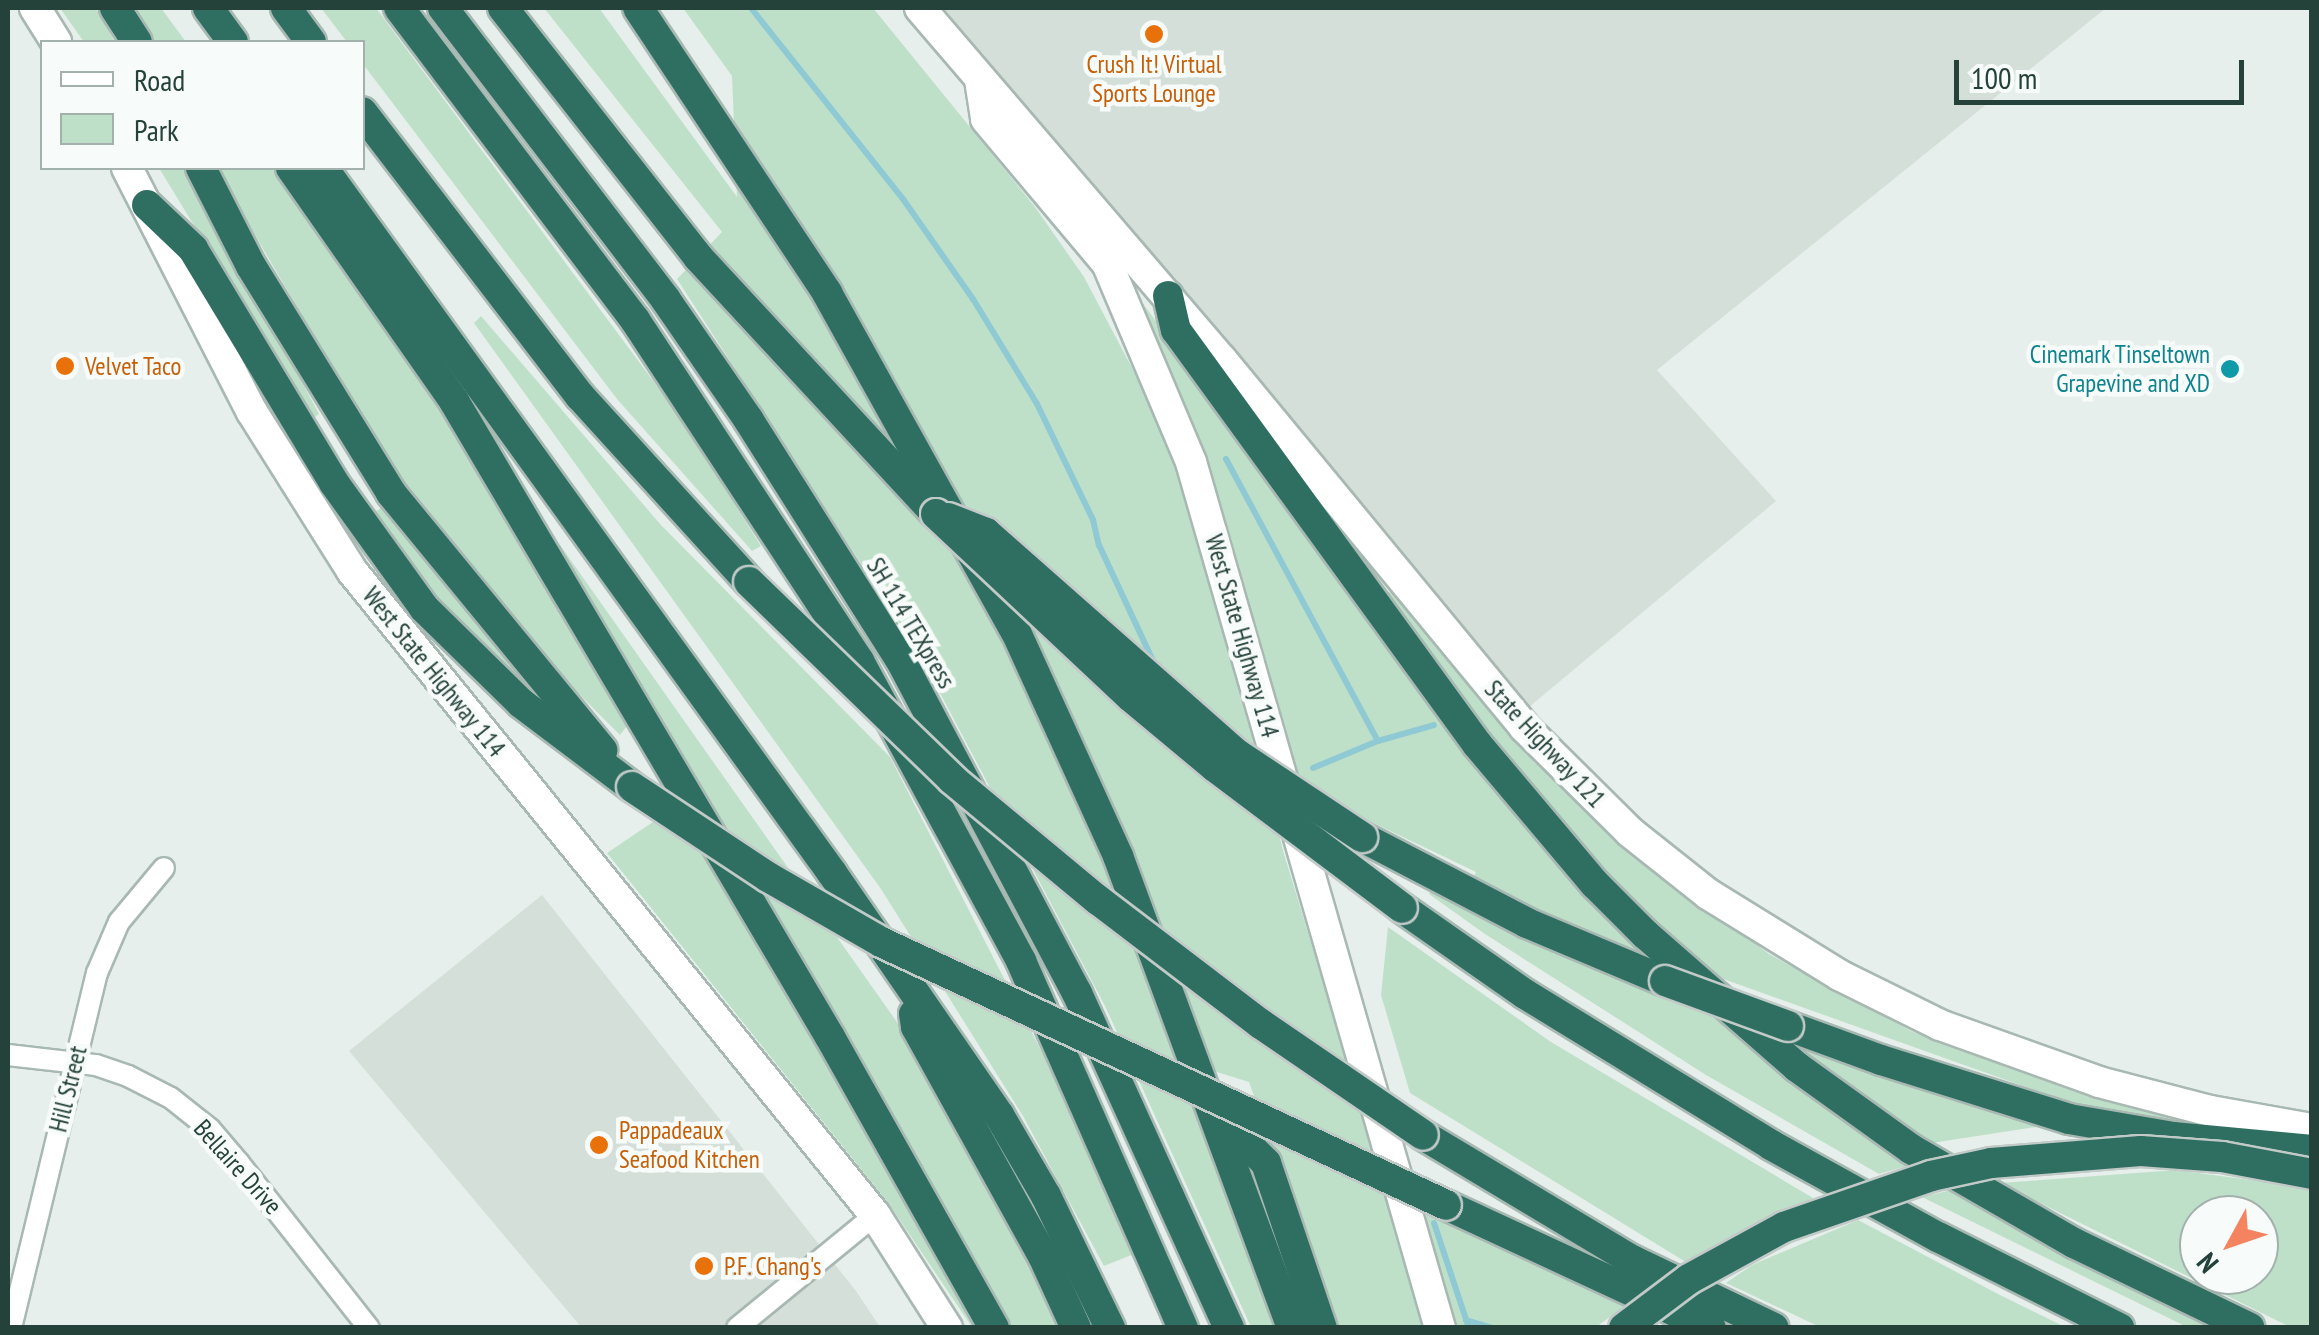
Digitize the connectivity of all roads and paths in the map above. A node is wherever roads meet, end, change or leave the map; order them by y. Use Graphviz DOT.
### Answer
graph roads {
  1 [pos="34,8"];
  2 [pos="116,8"];
  3 [pos="205,8"];
  4 [pos="286,8"];
  5 [pos="399,8"];
  6 [pos="443,8"];
  7 [pos="504,8"];
  8 [pos="638,8"];
  9 [pos="920,8"];
  10 [pos="55,40"];
  11 [pos="136,40"];
  12 [pos="214,40"];
  13 [pos="231,40"];
  14 [pos="310,40"];
  15 [pos="979,77"];
  16 [pos="365,116"];
  17 [pos="129,170"];
  18 [pos="201,170"];
  19 [pos="292,170"];
  20 [pos="324,170"];
  21 [pos="147,205"];
  22 [pos="1168,296"];
  23 [pos="936,514"];
  24 [pos="632,787"];
  25 [pos="164,868"];
  26 [pos="910,986"];
  27 [pos="8,1055"];
  28 [pos="74,1061"];
  29 [pos="1214,1111"];
  30 [pos="2312,1129"];
  31 [pos="2312,1150"];
  32 [pos="2312,1174"];
  33 [pos="874,1215"];
  34 [pos="10,1328"];
  35 [pos="370,1328"];
  36 [pos="736,1328"];
  37 [pos="948,1328"];
  38 [pos="994,1328"];
  39 [pos="1076,1328"];
  40 [pos="1110,1328"];
  41 [pos="1183,1328"];
  42 [pos="1228,1328"];
  43 [pos="1292,1328"];
  44 [pos="1322,1328"];
  45 [pos="1440,1328"];
  46 [pos="1624,1328"];
  47 [pos="1711,1328"];
  48 [pos="1774,1328"];
  49 [pos="2120,1328"];
  50 [pos="2250,1328"];
  1 -- 10 [label="main road"];
  2 -- 11 [label="highway"];
  3 -- 12 [label="highway"];
  3 -- 13 [label="highway"];
  4 -- 14 [label="highway"];
  5 -- 41 [label="highway"];
  6 -- 42 [label="highway, SH 114 TEXpress"];
  7 -- 23 [label="highway"];
  8 -- 29 [label="highway"];
  9 -- 15 [label="main road, West State Highway 114"];
  15 -- 22 [label="main road, State Highway 121"];
  15 -- 45 [label="main road, West State Highway 114"];
  16 -- 48 [label="highway, bridge"];
  17 -- 21 [label="main road, West State Highway 114"];
  18 -- 24 [label="highway"];
  19 -- 38 [label="highway"];
  20 -- 26 [label="highway"];
  21 -- 24 [label="highway"];
  21 -- 33 [label="main road, West State Highway 114"];
  22 -- 30 [label="main road, State Highway 121"];
  22 -- 50 [label="highway"];
  23 -- 31 [label="highway, bridge"];
  23 -- 49 [label="highway, bridge"];
  24 -- 47 [label="highway, bridge"];
  25 -- 28 [label="street, Hill Street"];
  26 -- 39 [label="highway"];
  26 -- 40 [label="highway"];
  27 -- 28 [label="street, Bellaire Drive"];
  28 -- 34 [label="street, Hill Street"];
  28 -- 35 [label="street, Bellaire Drive"];
  29 -- 43 [label="highway"];
  29 -- 44 [label="highway"];
  32 -- 46 [label="highway, bridge"];
  33 -- 36 [label="street"];
  33 -- 37 [label="main road, West State Highway 114"];
}
